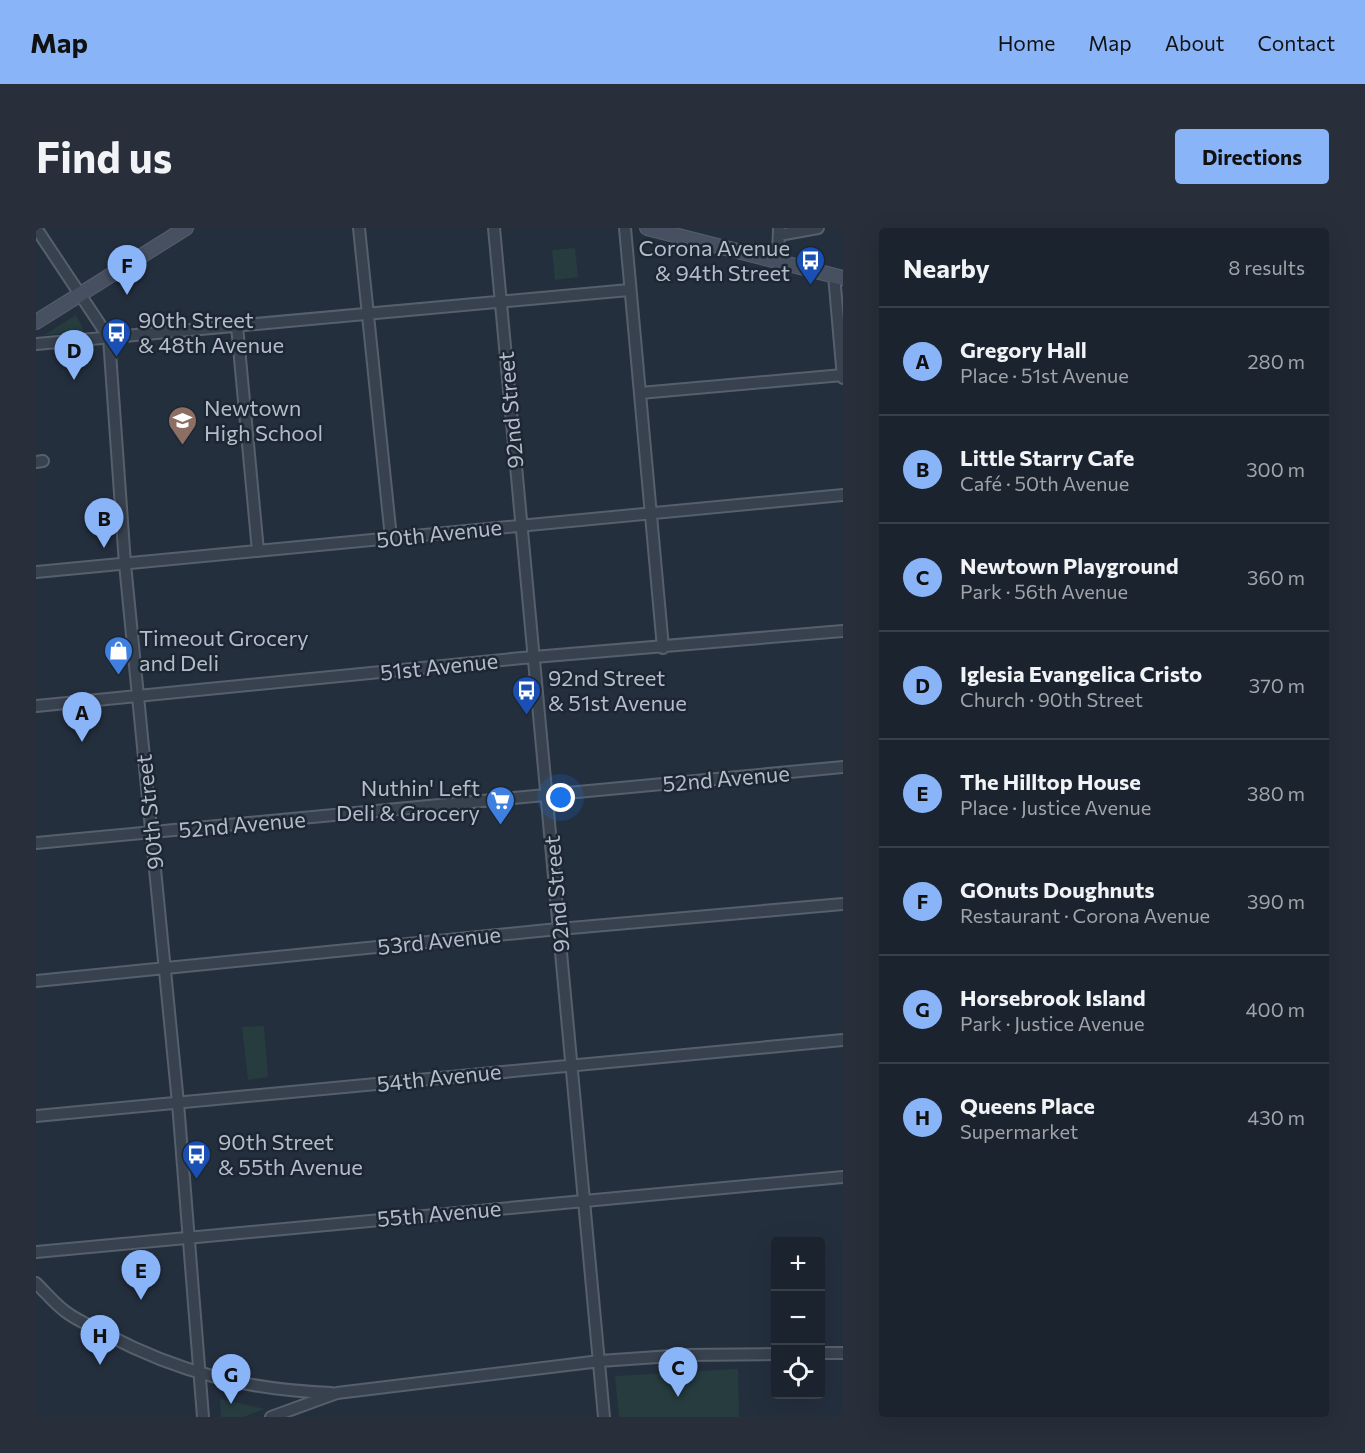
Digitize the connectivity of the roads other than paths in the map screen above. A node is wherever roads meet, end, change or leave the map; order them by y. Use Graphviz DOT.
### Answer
graph roads {
  1 [pos="36,228"];
  2 [pos="186,228"];
  3 [pos="359,228"];
  4 [pos="494,228"];
  5 [pos="626,228"];
  6 [pos="647,228"];
  7 [pos="818,228"];
  8 [pos="779,232"];
  9 [pos="778,261"];
  10 [pos="838,277"];
  11 [pos="629,290"];
  12 [pos="80,296"];
  13 [pos="500,302"];
  14 [pos="367,314"];
  15 [pos="36,322"];
  16 [pos="237,326"];
  17 [pos="109,338"];
  18 [pos="36,344"];
  19 [pos="843,376"];
  20 [pos="640,393"];
  21 [pos="843,495"];
  22 [pos="651,512"];
  23 [pos="521,524"];
  24 [pos="391,538"];
  25 [pos="258,551"];
  26 [pos="125,564"];
  27 [pos="36,572"];
  28 [pos="843,631"];
  29 [pos="663,648"];
  30 [pos="534,657"];
  31 [pos="138,697"];
  32 [pos="36,706"];
  33 [pos="843,768"];
  34 [pos="547,795"];
  35 [pos="151,832"];
  36 [pos="36,843"];
  37 [pos="843,904"];
  38 [pos="559,929"];
  39 [pos="164,968"];
  40 [pos="36,981"];
  41 [pos="843,1040"];
  42 [pos="572,1064"];
  43 [pos="178,1103"];
  44 [pos="36,1116"];
  45 [pos="843,1177"];
  46 [pos="584,1199"];
  47 [pos="187,1236"];
  48 [pos="36,1252"];
  49 [pos="36,1283"];
  50 [pos="825,1353"];
  51 [pos="843,1353"];
  52 [pos="771,1354"];
  53 [pos="600,1361"];
  54 [pos="200,1373"];
  55 [pos="337,1394"];
  56 [pos="203,1417"];
  57 [pos="271,1417"];
  58 [pos="604,1417"];
  1 -- 12 [label="street"];
  2 -- 12 [label="street"];
  3 -- 14 [label="street"];
  4 -- 13 [label="street, 92nd Street"];
  5 -- 11 [label="street"];
  6 -- 9 [label="street"];
  7 -- 8 [label="street"];
  8 -- 9 [label="street"];
  9 -- 10 [label="street"];
  10 -- 19 [label="street"];
  11 -- 13 [label="street"];
  11 -- 20 [label="street"];
  12 -- 15 [label="street"];
  12 -- 17 [label="street"];
  13 -- 14 [label="street"];
  13 -- 23 [label="street, 92nd Street"];
  14 -- 16 [label="street"];
  14 -- 24 [label="street"];
  16 -- 17 [label="street"];
  16 -- 25 [label="street"];
  17 -- 18 [label="street"];
  17 -- 26 [label="street, 90th Street"];
  19 -- 20 [label="street"];
  20 -- 22 [label="street"];
  21 -- 22 [label="street, 50th Avenue"];
  22 -- 23 [label="street, 50th Avenue"];
  22 -- 29 [label="street"];
  23 -- 24 [label="street, 50th Avenue"];
  23 -- 30 [label="street, 92nd Street"];
  24 -- 25 [label="street, 50th Avenue"];
  25 -- 26 [label="street, 50th Avenue"];
  26 -- 27 [label="street, 50th Avenue"];
  26 -- 31 [label="street, 90th Street"];
  28 -- 29 [label="street, 51st Avenue"];
  29 -- 30 [label="street, 51st Avenue"];
  30 -- 31 [label="street, 51st Avenue"];
  30 -- 34 [label="street, 92nd Street"];
  31 -- 32 [label="street, 51st Avenue"];
  31 -- 35 [label="street, 90th Street"];
  33 -- 34 [label="street, 52nd Avenue"];
  34 -- 35 [label="street, 52nd Avenue"];
  34 -- 38 [label="street, 92nd Street"];
  35 -- 36 [label="street, 52nd Avenue"];
  35 -- 39 [label="street, 90th Street"];
  37 -- 38 [label="street, 53rd Avenue"];
  38 -- 39 [label="street, 53rd Avenue"];
  38 -- 42 [label="street, 92nd Street"];
  39 -- 40 [label="street, 53rd Avenue"];
  39 -- 43 [label="street, 90th Street"];
  41 -- 42 [label="street, 54th Avenue"];
  42 -- 43 [label="street, 54th Avenue"];
  42 -- 46 [label="street, 92nd Street"];
  43 -- 44 [label="street, 54th Avenue"];
  43 -- 47 [label="street, 90th Street"];
  45 -- 46 [label="street, 55th Avenue"];
  46 -- 47 [label="street, 55th Avenue"];
  46 -- 53 [label="street, 92nd Street"];
  47 -- 48 [label="street, 55th Avenue"];
  47 -- 54 [label="street, 90th Street"];
  49 -- 54 [label="street"];
  50 -- 51 [label="street"];
  52 -- 53 [label="street"];
  53 -- 55 [label="street"];
  53 -- 58 [label="street, 92nd Street"];
  54 -- 55 [label="street"];
  54 -- 56 [label="street, 90th Street"];
  55 -- 57 [label="street"];
}
